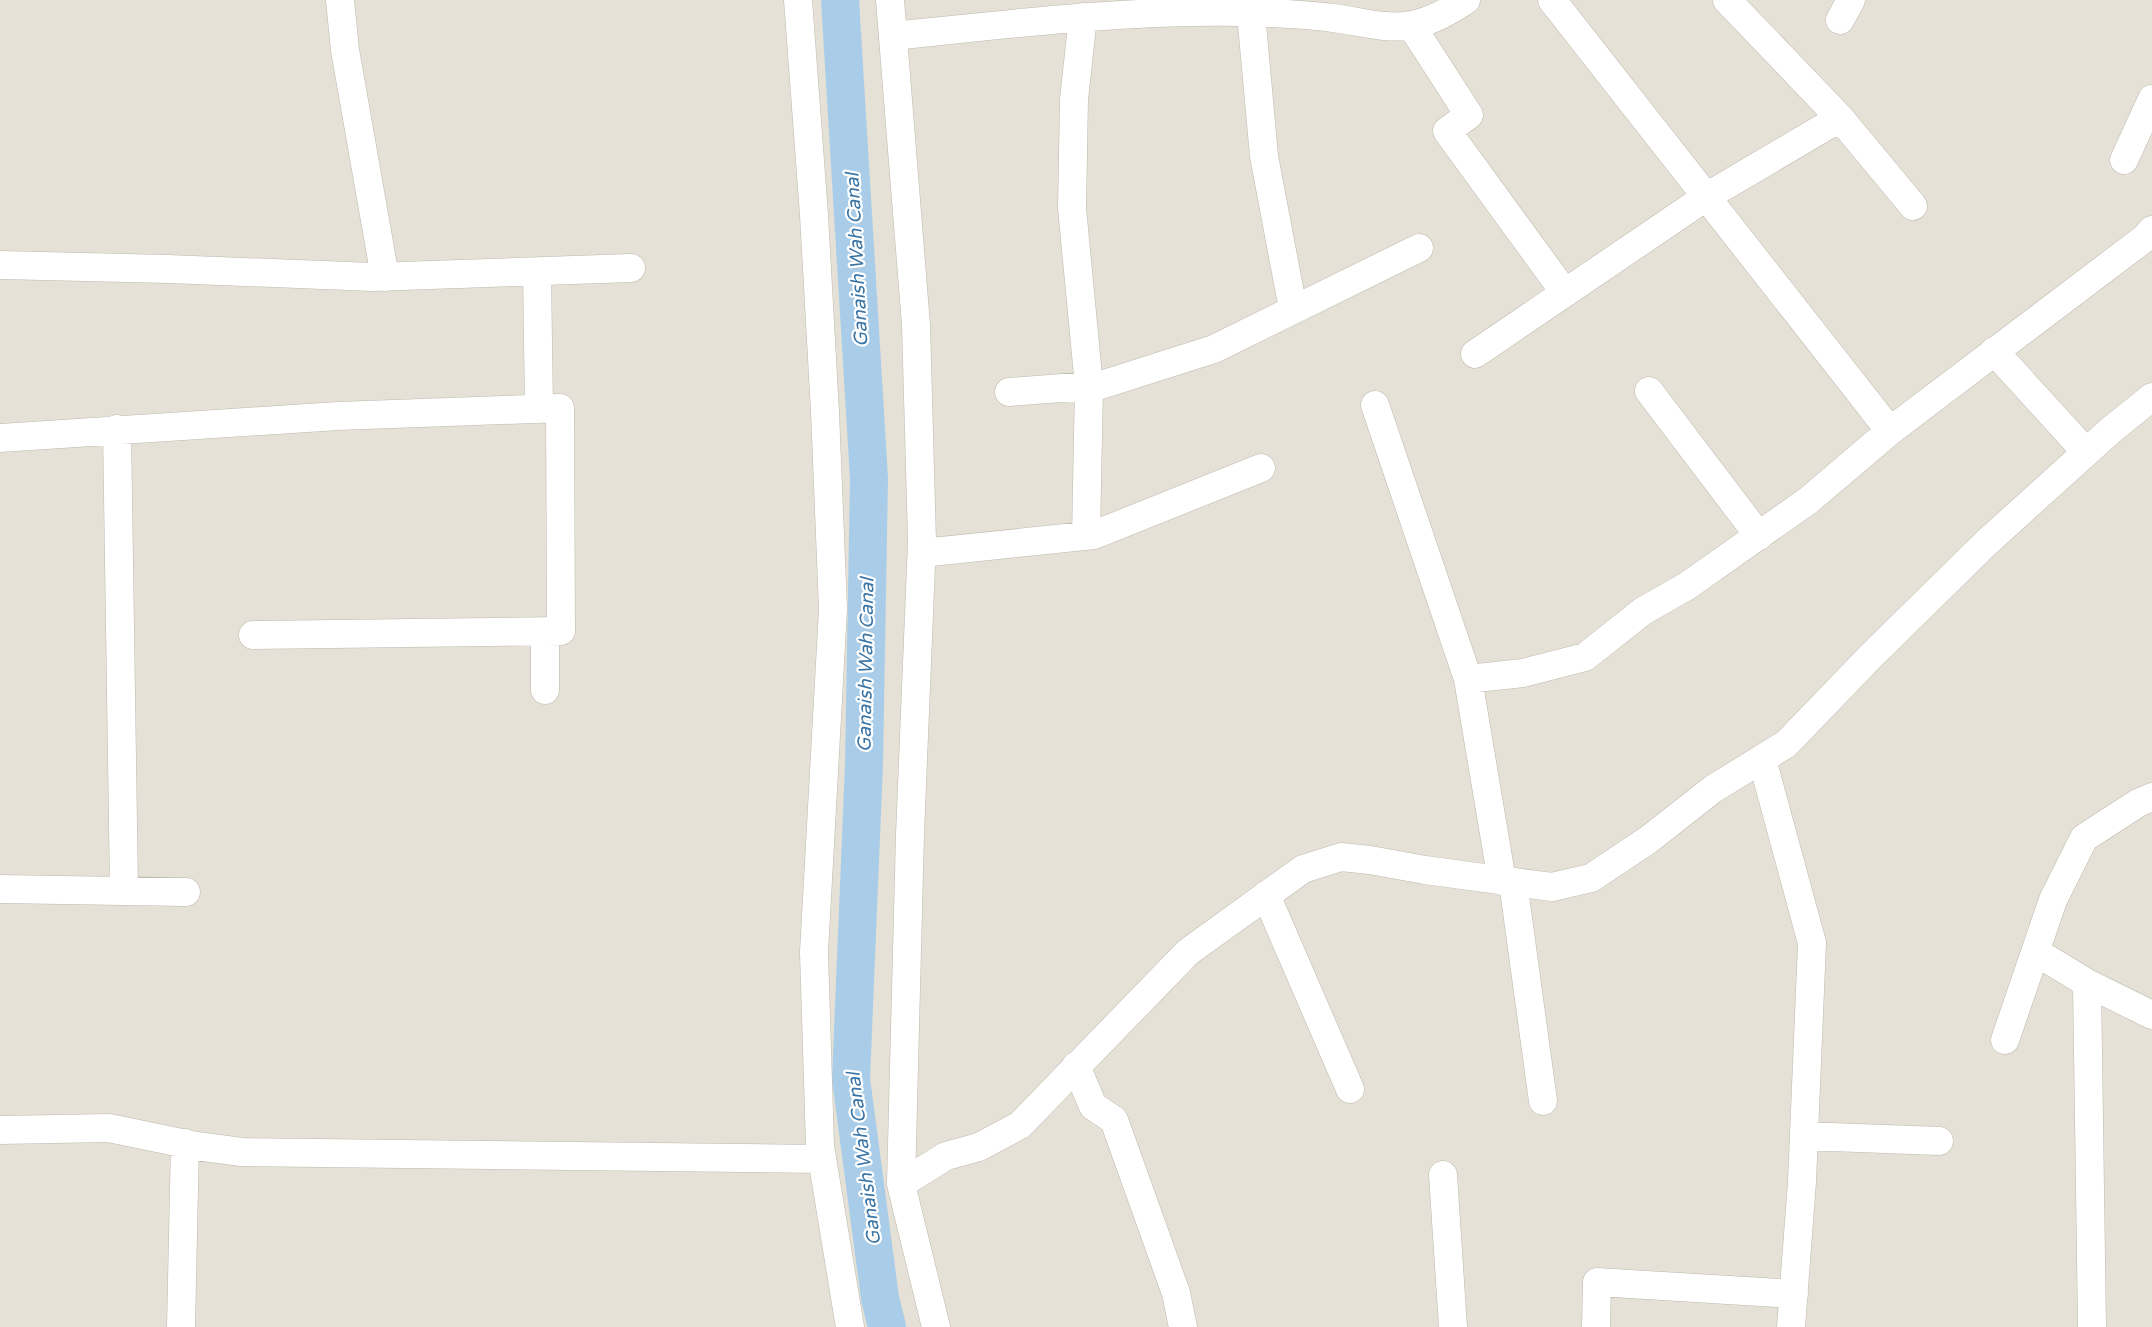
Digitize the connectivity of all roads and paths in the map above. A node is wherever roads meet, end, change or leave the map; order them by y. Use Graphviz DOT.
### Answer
graph roads {
  1 [pos="340,0"];
  2 [pos="798,0"];
  3 [pos="890,0"];
  4 [pos="1466,0"];
  5 [pos="1552,0"];
  6 [pos="1727,0"];
  7 [pos="1311,8"];
  8 [pos="1252,12"];
  9 [pos="1083,17"];
  10 [pos="1411,25"];
  11 [pos="893,36"];
  12 [pos="2152,99"];
  13 [pos="1840,118"];
  14 [pos="2124,160"];
  15 [pos="1706,197"];
  16 [pos="1913,206"];
  17 [pos="2152,230"];
  18 [pos="1419,248"];
  19 [pos="0,265"];
  20 [pos="631,268"];
  21 [pos="537,273"];
  22 [pos="385,277"];
  23 [pos="1565,293"];
  24 [pos="1293,309"];
  25 [pos="1994,351"];
  26 [pos="1475,354"];
  27 [pos="1089,386"];
  28 [pos="1648,391"];
  29 [pos="1009,392"];
  30 [pos="2152,397"];
  31 [pos="1375,405"];
  32 [pos="539,409"];
  33 [pos="117,429"];
  34 [pos="1890,431"];
  35 [pos="0,438"];
  36 [pos="2086,452"];
  37 [pos="1261,468"];
  38 [pos="1086,536"];
  39 [pos="1759,536"];
  40 [pos="922,553"];
  41 [pos="545,632"];
  42 [pos="253,635"];
  43 [pos="1468,679"];
  44 [pos="545,690"];
  45 [pos="1762,759"];
  46 [pos="2152,797"];
  47 [pos="1508,882"];
  48 [pos="0,888"];
  49 [pos="124,890"];
  50 [pos="186,892"];
  51 [pos="1266,895"];
  52 [pos="2036,952"];
  53 [pos="2087,983"];
  54 [pos="2152,1014"];
  55 [pos="2005,1040"];
  56 [pos="1076,1066"];
  57 [pos="1350,1089"];
  58 [pos="1543,1101"];
  59 [pos="0,1130"];
  60 [pos="1804,1136"];
  61 [pos="1939,1141"];
  62 [pos="185,1143"];
  63 [pos="822,1159"];
  64 [pos="1443,1174"];
  65 [pos="901,1184"];
  66 [pos="1794,1294"];
  67 [pos="182,1327"];
  68 [pos="850,1327"];
  69 [pos="936,1327"];
  70 [pos="1183,1327"];
  71 [pos="1453,1327"];
  72 [pos="1596,1327"];
  73 [pos="1791,1327"];
  74 [pos="2092,1327"];
  1 -- 22 [label="street"];
  2 -- 63 [label="street"];
  3 -- 11 [label="street"];
  4 -- 10 [label="street"];
  5 -- 15 [label="street"];
  6 -- 13 [label="street"];
  7 -- 8 [label="street"];
  7 -- 10 [label="street"];
  8 -- 9 [label="street"];
  8 -- 24 [label="street"];
  9 -- 11 [label="street"];
  9 -- 27 [label="street"];
  10 -- 23 [label="street"];
  11 -- 40 [label="street"];
  12 -- 14 [label="street"];
  13 -- 15 [label="street"];
  13 -- 16 [label="street"];
  15 -- 23 [label="street"];
  15 -- 34 [label="street"];
  17 -- 25 [label="street"];
  18 -- 24 [label="street"];
  19 -- 22 [label="street"];
  20 -- 21 [label="street"];
  21 -- 22 [label="street"];
  21 -- 32 [label="street"];
  23 -- 26 [label="street"];
  24 -- 27 [label="street"];
  25 -- 34 [label="street"];
  25 -- 36 [label="street"];
  27 -- 29 [label="street"];
  27 -- 38 [label="street"];
  28 -- 39 [label="street"];
  30 -- 36 [label="street"];
  31 -- 43 [label="street"];
  32 -- 33 [label="street"];
  32 -- 41 [label="street"];
  33 -- 35 [label="street"];
  33 -- 49 [label="street"];
  34 -- 39 [label="street"];
  36 -- 45 [label="street"];
  37 -- 38 [label="street"];
  38 -- 40 [label="street"];
  39 -- 43 [label="street"];
  40 -- 65 [label="street"];
  41 -- 42 [label="street"];
  41 -- 44 [label="street"];
  43 -- 47 [label="street"];
  45 -- 47 [label="street"];
  45 -- 60 [label="street"];
  46 -- 52 [label="street"];
  47 -- 51 [label="street"];
  47 -- 58 [label="street"];
  48 -- 49 [label="street"];
  49 -- 50 [label="street"];
  51 -- 56 [label="street"];
  51 -- 57 [label="street"];
  52 -- 53 [label="street"];
  52 -- 55 [label="street"];
  53 -- 54 [label="street"];
  53 -- 74 [label="street"];
  56 -- 65 [label="street"];
  56 -- 70 [label="street"];
  59 -- 62 [label="street"];
  60 -- 61 [label="street"];
  60 -- 66 [label="street"];
  62 -- 63 [label="street"];
  62 -- 67 [label="street"];
  63 -- 68 [label="street"];
  64 -- 71 [label="street"];
  65 -- 69 [label="street"];
  66 -- 72 [label="street"];
  66 -- 73 [label="street"];
}
